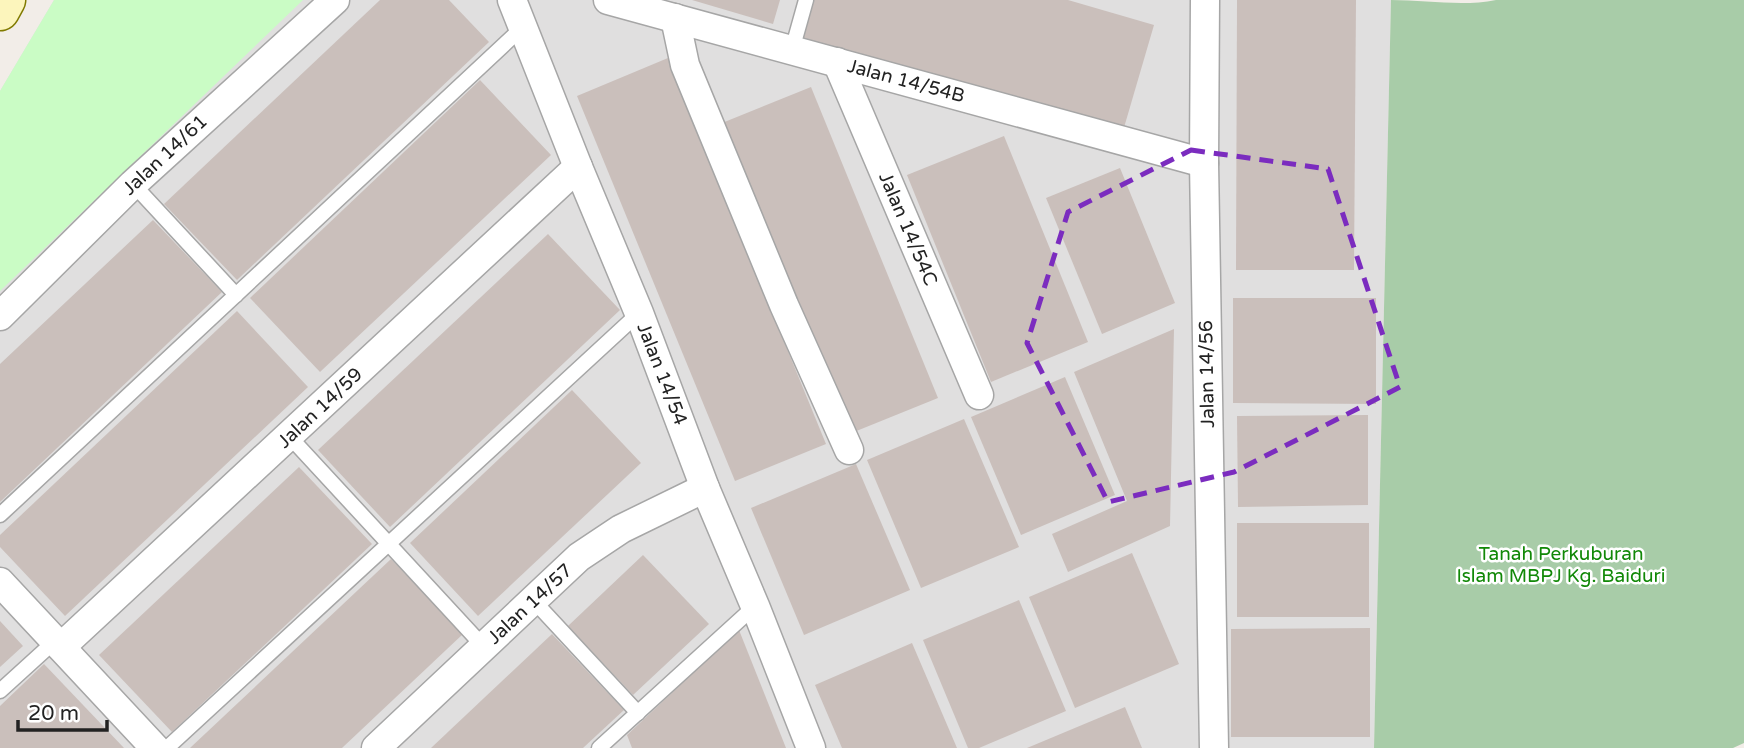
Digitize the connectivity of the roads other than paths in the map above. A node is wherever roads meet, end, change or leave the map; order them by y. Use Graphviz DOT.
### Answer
graph roads {
  1 [pos="6,0"];
  2 [pos="335,0"];
  3 [pos="512,0"];
  4 [pos="608,0"];
  5 [pos="806,0"];
  6 [pos="1205,0"];
  7 [pos="0,11"];
  8 [pos="675,18"];
  9 [pos="523,27"];
  10 [pos="792,50"];
  11 [pos="837,62"];
  12 [pos="1204,163"];
  13 [pos="578,167"];
  14 [pos="133,184"];
  15 [pos="236,295"];
  16 [pos="639,313"];
  17 [pos="0,316"];
  18 [pos="979,396"];
  19 [pos="289,436"];
  20 [pos="849,450"];
  21 [pos="705,488"];
  22 [pos="0,515"];
  23 [pos="389,544"];
  24 [pos="0,582"];
  25 [pos="533,600"];
  26 [pos="755,606"];
  27 [pos="58,644"];
  28 [pos="484,647"];
  29 [pos="0,691"];
  30 [pos="638,713"];
  31 [pos="155,748"];
  32 [pos="167,748"];
  33 [pos="376,748"];
  34 [pos="599,748"];
  35 [pos="811,748"];
  36 [pos="1214,748"];
  1 -- 7 [label="main road"];
  2 -- 14 [label="street, Jalan 14/61"];
  3 -- 9 [label="street, Jalan 14/54"];
  4 -- 8 [label="street, Jalan 14/54B"];
  5 -- 10 [label="lane"];
  6 -- 12 [label="street, Jalan 14/56"];
  8 -- 10 [label="street, Jalan 14/54B"];
  8 -- 20 [label="street"];
  9 -- 13 [label="street, Jalan 14/54"];
  9 -- 15 [label="lane"];
  10 -- 11 [label="street, Jalan 14/54B"];
  11 -- 12 [label="street, Jalan 14/54B"];
  11 -- 18 [label="street, Jalan 14/54C"];
  12 -- 36 [label="street, Jalan 14/56"];
  13 -- 16 [label="street, Jalan 14/54"];
  13 -- 19 [label="street, Jalan 14/59"];
  14 -- 15 [label="lane"];
  14 -- 17 [label="street, Jalan 14/61"];
  15 -- 22 [label="lane"];
  16 -- 21 [label="street, Jalan 14/54"];
  16 -- 23 [label="lane"];
  19 -- 23 [label="lane"];
  19 -- 27 [label="street, Jalan 14/59"];
  21 -- 25 [label="street, Jalan 14/57"];
  21 -- 26 [label="street, Jalan 14/54"];
  23 -- 28 [label="lane"];
  23 -- 32 [label="lane"];
  24 -- 27 [label="street"];
  25 -- 28 [label="street, Jalan 14/57"];
  25 -- 30 [label="lane"];
  26 -- 30 [label="lane"];
  26 -- 35 [label="street, Jalan 14/54"];
  27 -- 29 [label="lane"];
  27 -- 31 [label="street"];
  28 -- 33 [label="street, Jalan 14/57"];
  30 -- 34 [label="lane"];
}
